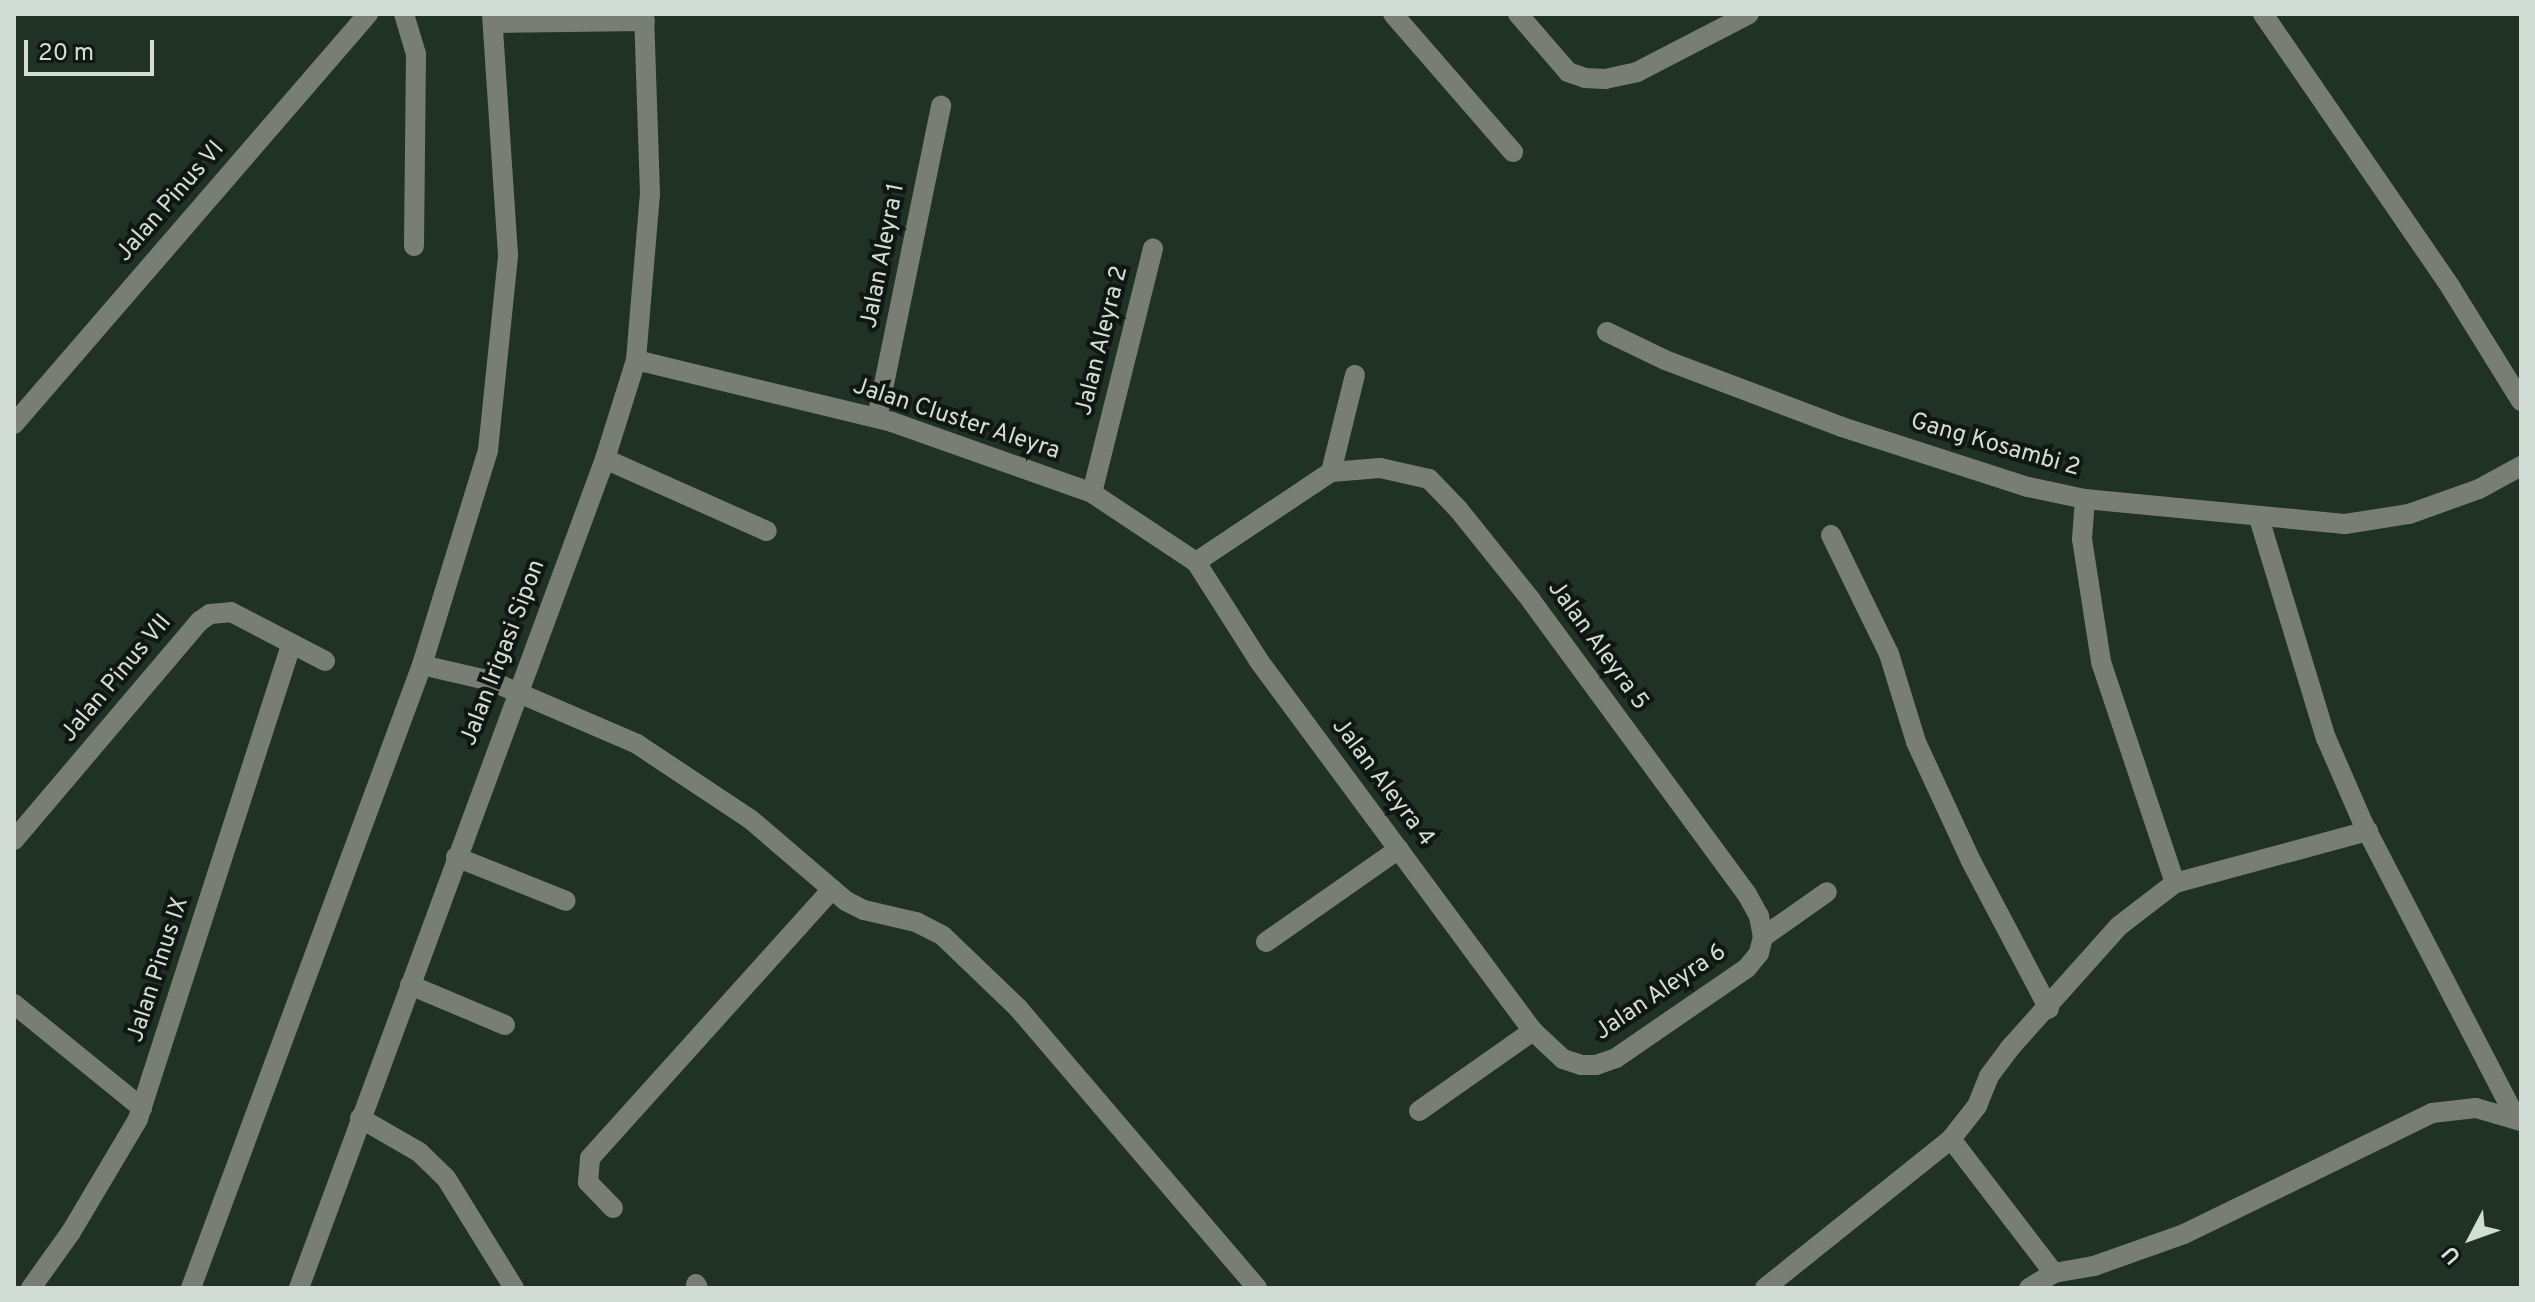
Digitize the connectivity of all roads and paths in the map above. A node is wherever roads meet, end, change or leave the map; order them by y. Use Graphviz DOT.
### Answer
graph roads {
  1 [pos="368,14"];
  2 [pos="404,14"];
  3 [pos="1393,14"];
  4 [pos="1518,14"];
  5 [pos="1749,14"];
  6 [pos="2263,14"];
  7 [pos="645,17"];
  8 [pos="493,19"];
  9 [pos="941,105"];
  10 [pos="1513,152"];
  11 [pos="414,246"];
  12 [pos="1153,249"];
  13 [pos="1607,332"];
  14 [pos="636,360"];
  15 [pos="1355,375"];
  16 [pos="2521,401"];
  17 [pos="877,418"];
  18 [pos="14,424"];
  19 [pos="605,459"];
  20 [pos="2521,466"];
  21 [pos="1331,472"];
  22 [pos="1092,493"];
  23 [pos="2085,499"];
  24 [pos="2259,518"];
  25 [pos="767,531"];
  26 [pos="1831,535"];
  27 [pos="1196,562"];
  28 [pos="291,645"];
  29 [pos="325,661"];
  30 [pos="422,665"];
  31 [pos="516,693"];
  32 [pos="2368,831"];
  33 [pos="14,840"];
  34 [pos="1399,849"];
  35 [pos="456,857"];
  36 [pos="2175,883"];
  37 [pos="832,889"];
  38 [pos="1827,892"];
  39 [pos="566,901"];
  40 [pos="1763,937"];
  41 [pos="1266,942"];
  42 [pos="410,985"];
  43 [pos="14,1004"];
  44 [pos="2049,1009"];
  45 [pos="505,1025"];
  46 [pos="1533,1031"];
  47 [pos="142,1108"];
  48 [pos="1419,1111"];
  49 [pos="360,1118"];
  50 [pos="2519,1119"];
  51 [pos="1951,1139"];
  52 [pos="613,1208"];
  53 [pos="2054,1273"];
  54 [pos="31,1288"];
  55 [pos="191,1288"];
  56 [pos="299,1288"];
  57 [pos="514,1288"];
  58 [pos="1257,1288"];
  59 [pos="1765,1288"];
  60 [pos="2029,1288"];
  1 -- 18 [label="street, Jalan Pinus VI"];
  2 -- 11 [label="street"];
  3 -- 10 [label="street"];
  4 -- 5 [label="street"];
  6 -- 16 [label="street"];
  7 -- 8 [label="street"];
  7 -- 14 [label="street, Jalan Irigasi Sipon"];
  8 -- 30 [label="street"];
  9 -- 17 [label="street, Jalan Aleyra 1"];
  12 -- 22 [label="street, Jalan Aleyra 2"];
  13 -- 23 [label="street, Gang Kosambi 2"];
  14 -- 17 [label="street, Jalan Cluster Aleyra"];
  14 -- 19 [label="street, Jalan Irigasi Sipon"];
  15 -- 21 [label="street"];
  17 -- 22 [label="street, Jalan Cluster Aleyra"];
  19 -- 25 [label="street"];
  19 -- 31 [label="street, Jalan Irigasi Sipon"];
  20 -- 24 [label="street, Gang Kosambi 2"];
  21 -- 27 [label="street"];
  21 -- 40 [label="street, Jalan Aleyra 5"];
  22 -- 27 [label="street, Jalan Cluster Aleyra"];
  23 -- 24 [label="street, Gang Kosambi 2"];
  23 -- 36 [label="street"];
  24 -- 32 [label="street"];
  26 -- 44 [label="street"];
  27 -- 34 [label="street, Jalan Aleyra 4"];
  28 -- 29 [label="street, Jalan Pinus VII"];
  28 -- 33 [label="street, Jalan Pinus VII"];
  28 -- 47 [label="street, Jalan Pinus IX"];
  30 -- 31 [label="street"];
  30 -- 55 [label="street"];
  31 -- 35 [label="street, Jalan Irigasi Sipon"];
  31 -- 37 [label="street"];
  32 -- 36 [label="street"];
  32 -- 50 [label="street"];
  34 -- 41 [label="street"];
  34 -- 46 [label="street, Jalan Aleyra 4"];
  35 -- 39 [label="street"];
  35 -- 42 [label="street, Jalan Irigasi Sipon"];
  36 -- 44 [label="street"];
  37 -- 52 [label="street"];
  37 -- 58 [label="street"];
  38 -- 40 [label="street"];
  40 -- 46 [label="street, Jalan Aleyra 6"];
  42 -- 45 [label="street"];
  42 -- 49 [label="street, Jalan Irigasi Sipon"];
  43 -- 47 [label="street"];
  44 -- 51 [label="street"];
  46 -- 48 [label="street"];
  47 -- 54 [label="street, Jalan Pinus IX"];
  49 -- 56 [label="street, Jalan Irigasi Sipon"];
  49 -- 57 [label="street"];
  50 -- 53 [label="street"];
  51 -- 53 [label="street"];
  51 -- 59 [label="street"];
  53 -- 60 [label="street"];
}
